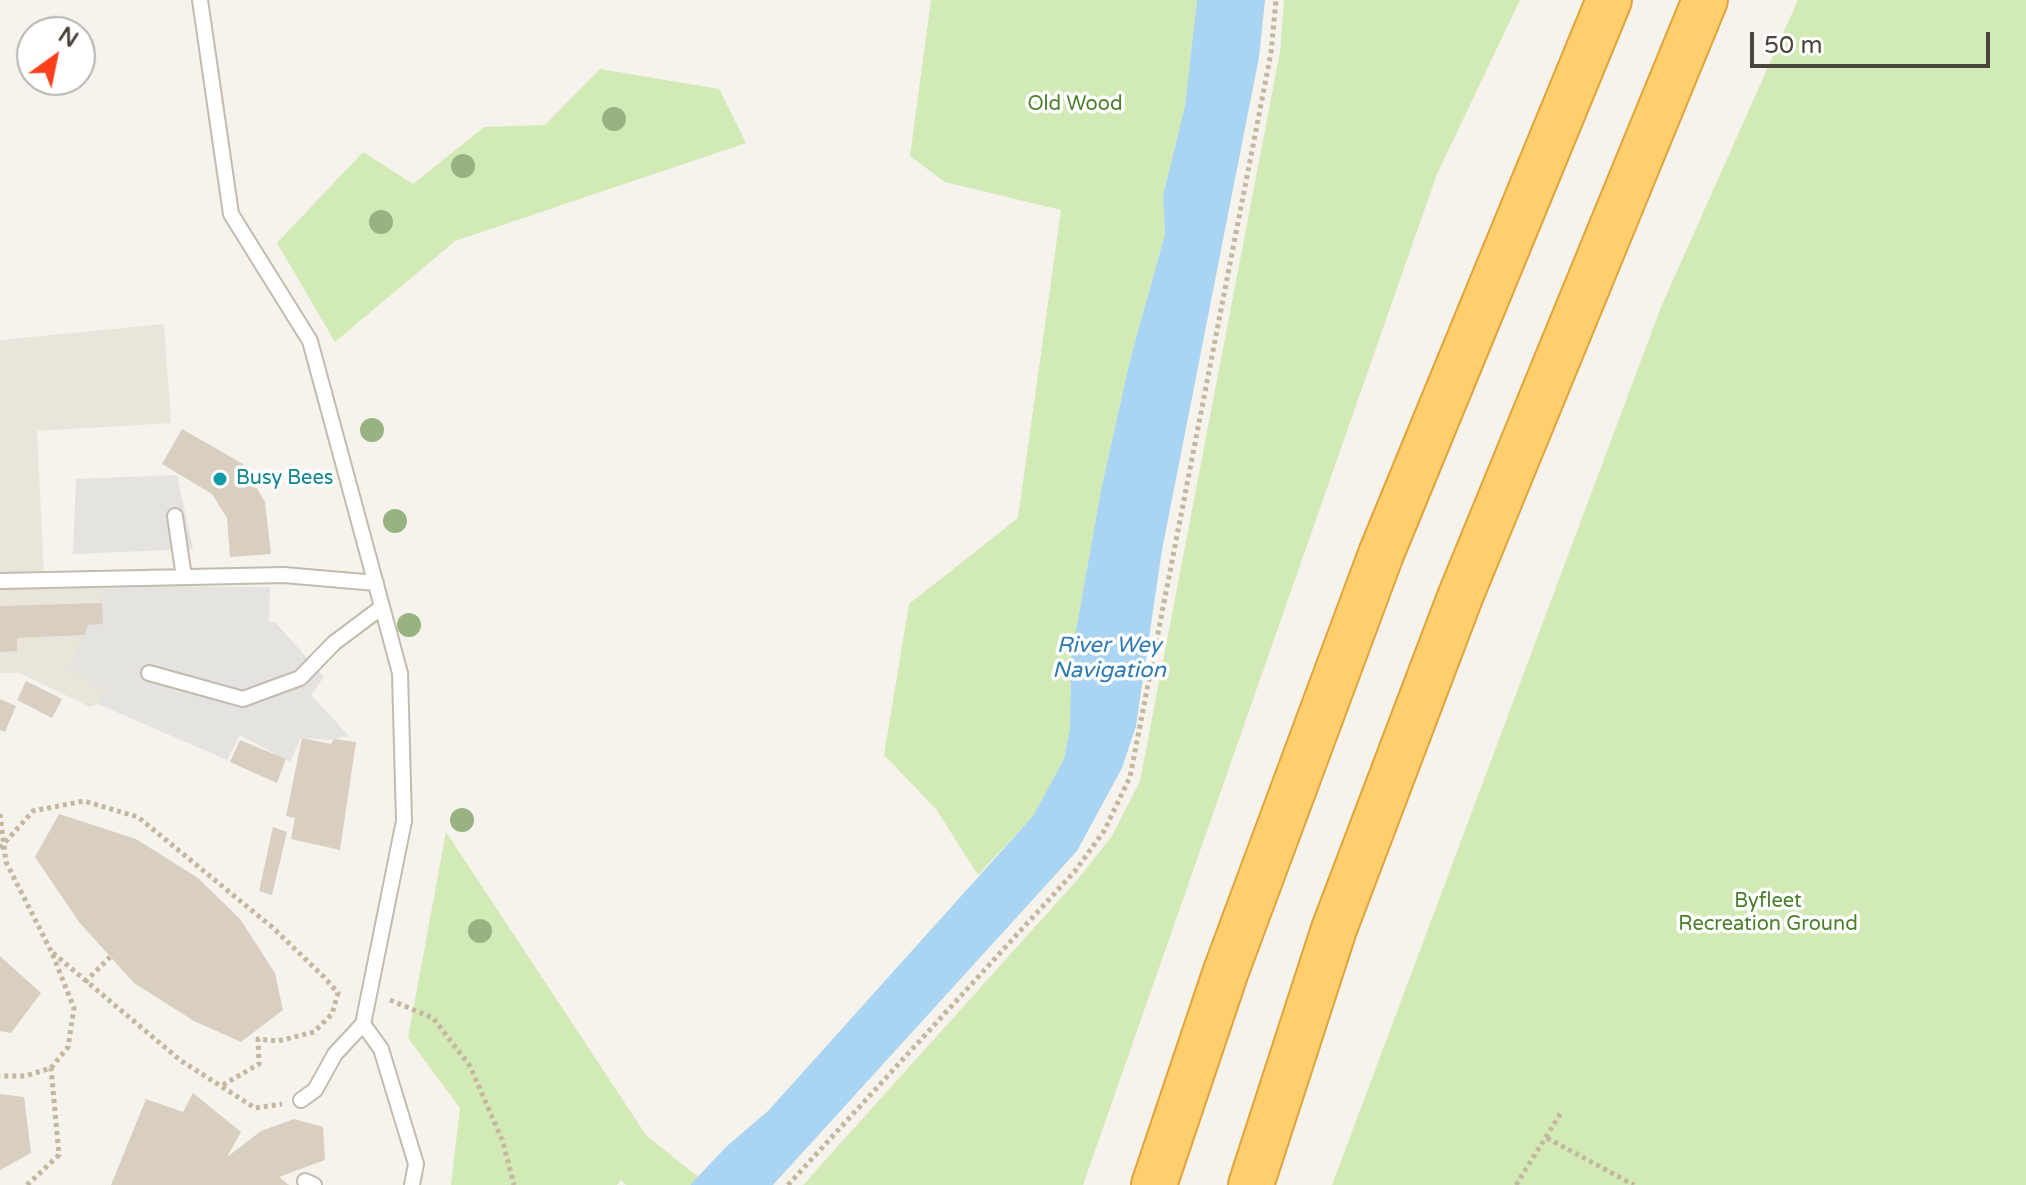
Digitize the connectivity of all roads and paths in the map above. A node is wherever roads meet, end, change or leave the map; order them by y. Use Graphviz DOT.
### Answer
graph roads {
  1 [pos="200,0"];
  2 [pos="1276,0"];
  3 [pos="1609,0"];
  4 [pos="1705,0"];
  5 [pos="175,516"];
  6 [pos="184,577"];
  7 [pos="0,581"];
  8 [pos="376,583"];
  9 [pos="382,607"];
  10 [pos="149,673"];
  11 [pos="0,814"];
  12 [pos="1,849"];
  13 [pos="0,863"];
  14 [pos="8,866"];
  15 [pos="52,953"];
  16 [pos="110,957"];
  17 [pos="85,982"];
  18 [pos="338,993"];
  19 [pos="368,996"];
  20 [pos="363,1024"];
  21 [pos="51,1068"];
  22 [pos="0,1076"];
  23 [pos="221,1086"];
  24 [pos="301,1100"];
  25 [pos="1562,1111"];
  26 [pos="1547,1138"];
  27 [pos="27,1185"];
  28 [pos="412,1185"];
  29 [pos="514,1185"];
  30 [pos="788,1185"];
  31 [pos="1154,1185"];
  32 [pos="1251,1185"];
  33 [pos="1516,1185"];
  34 [pos="1634,1185"];
  1 -- 8 [label="lane"];
  2 -- 30 [label="path"];
  3 -- 31 [label="highway"];
  4 -- 32 [label="highway"];
  5 -- 6 [label="lane"];
  6 -- 7 [label="lane"];
  6 -- 8 [label="lane"];
  8 -- 9 [label="lane"];
  9 -- 10 [label="lane"];
  9 -- 19 [label="lane"];
  11 -- 12 [label="path"];
  12 -- 14 [label="path"];
  12 -- 18 [label="path"];
  13 -- 14 [label="path"];
  14 -- 15 [label="path"];
  15 -- 17 [label="path"];
  15 -- 21 [label="path"];
  16 -- 17 [label="path"];
  17 -- 23 [label="path"];
  18 -- 19 [label="path"];
  18 -- 23 [label="path"];
  19 -- 20 [label="lane"];
  19 -- 29 [label="path"];
  20 -- 24 [label="lane"];
  20 -- 28 [label="lane"];
  21 -- 22 [label="path"];
  21 -- 27 [label="path"];
  23 -- 24 [label="path"];
  25 -- 26 [label="path"];
  26 -- 33 [label="path"];
  26 -- 34 [label="path"];
}
